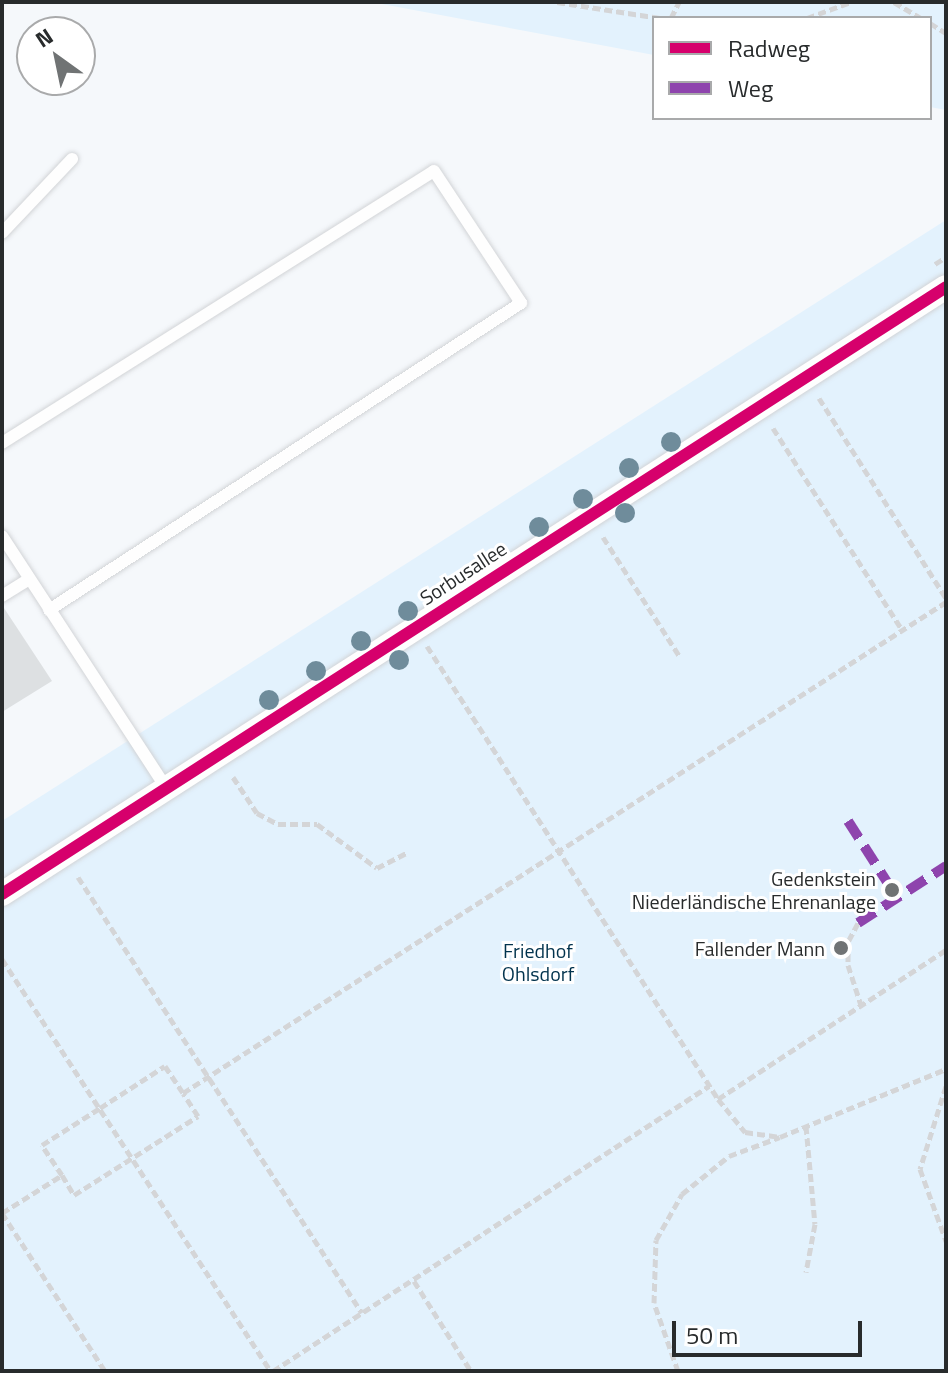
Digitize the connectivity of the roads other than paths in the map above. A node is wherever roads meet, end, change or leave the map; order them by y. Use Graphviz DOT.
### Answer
graph roads {
  1 [pos="72,159"];
  2 [pos="2,233"];
  3 [pos="946,287"];
  4 [pos="2,443"];
  5 [pos="2,536"];
  6 [pos="29,579"];
  7 [pos="2,596"];
  8 [pos="49,610"];
  9 [pos="166,788"];
  10 [pos="2,894"];
  1 -- 2 [label="lane"];
  3 -- 9 [label="street, Sorbusallee"];
  4 -- 8 [label="lane"];
  5 -- 6 [label="lane"];
  6 -- 7 [label="lane"];
  6 -- 8 [label="lane"];
  8 -- 9 [label="lane"];
  9 -- 10 [label="street, Sorbusallee"];
}
